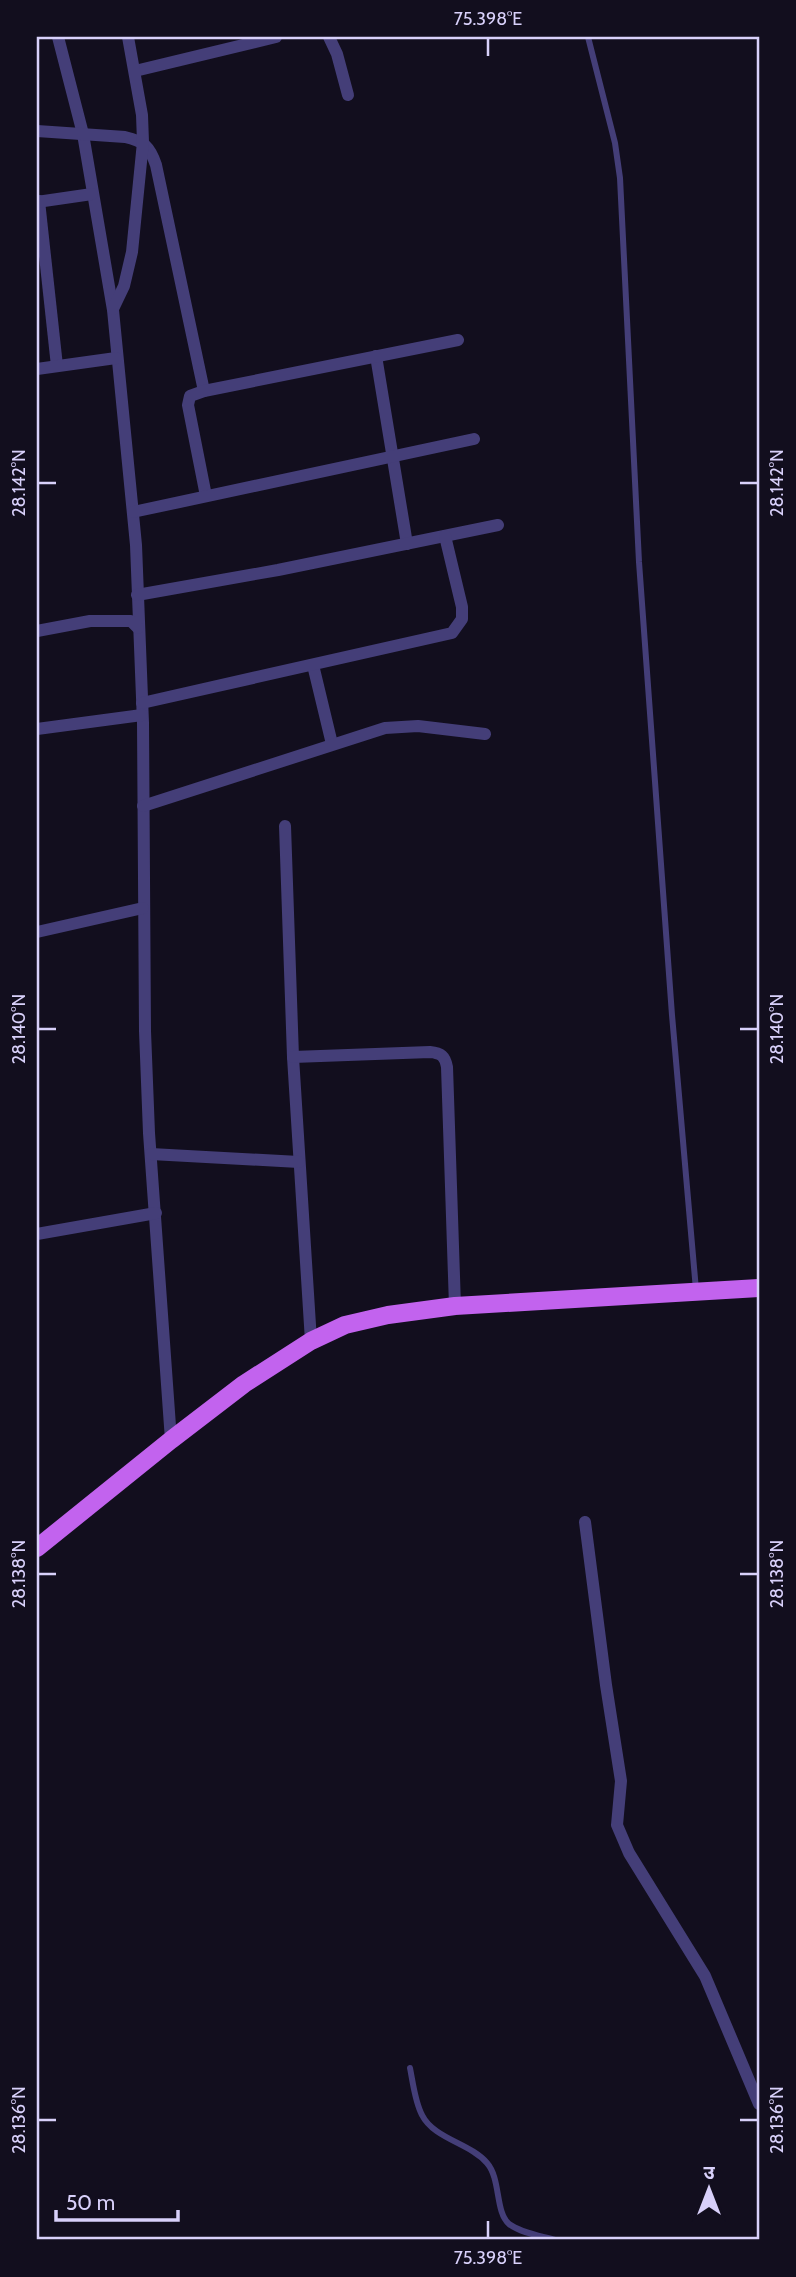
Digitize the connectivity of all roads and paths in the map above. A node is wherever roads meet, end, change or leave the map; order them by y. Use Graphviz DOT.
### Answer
graph roads {
  1 [pos="58,37"];
  2 [pos="128,37"];
  3 [pos="276,37"];
  4 [pos="329,37"];
  5 [pos="588,37"];
  6 [pos="135,71"];
  7 [pos="348,95"];
  8 [pos="37,131"];
  9 [pos="83,134"];
  10 [pos="143,142"];
  11 [pos="92,194"];
  12 [pos="38,201"];
  13 [pos="113,310"];
  14 [pos="458,340"];
  15 [pos="376,356"];
  16 [pos="116,358"];
  17 [pos="57,366"];
  18 [pos="37,369"];
  19 [pos="204,391"];
  20 [pos="474,439"];
  21 [pos="393,456"];
  22 [pos="206,496"];
  23 [pos="133,512"];
  24 [pos="498,526"];
  25 [pos="445,536"];
  26 [pos="407,544"];
  27 [pos="137,595"];
  28 [pos="138,628"];
  29 [pos="37,631"];
  30 [pos="313,665"];
  31 [pos="142,709"];
  32 [pos="37,729"];
  33 [pos="485,734"];
  34 [pos="332,744"];
  35 [pos="143,806"];
  36 [pos="285,826"];
  37 [pos="143,908"];
  38 [pos="37,932"];
  39 [pos="293,1056"];
  40 [pos="151,1154"];
  41 [pos="299,1162"];
  42 [pos="156,1213"];
  43 [pos="37,1234"];
  44 [pos="759,1289"];
  45 [pos="696,1292"];
  46 [pos="455,1306"];
  47 [pos="311,1341"];
  48 [pos="171,1440"];
  49 [pos="585,1522"];
  50 [pos="37,1548"];
  51 [pos="410,2068"];
  52 [pos="759,2104"];
  53 [pos="555,2240"];
  1 -- 9 [label="street"];
  2 -- 6 [label="street"];
  3 -- 6 [label="street"];
  4 -- 7 [label="street"];
  5 -- 45 [label="lane"];
  6 -- 10 [label="street"];
  8 -- 9 [label="street"];
  9 -- 10 [label="street"];
  9 -- 11 [label="street"];
  10 -- 13 [label="street"];
  10 -- 19 [label="street"];
  11 -- 12 [label="street"];
  11 -- 13 [label="street"];
  12 -- 17 [label="street"];
  13 -- 16 [label="street"];
  14 -- 15 [label="street"];
  15 -- 19 [label="street"];
  15 -- 21 [label="street"];
  16 -- 17 [label="street"];
  16 -- 23 [label="street"];
  17 -- 18 [label="street"];
  19 -- 22 [label="street"];
  20 -- 21 [label="street"];
  21 -- 22 [label="street"];
  21 -- 26 [label="street"];
  22 -- 23 [label="street"];
  23 -- 27 [label="street"];
  24 -- 25 [label="street"];
  25 -- 26 [label="street"];
  25 -- 30 [label="street"];
  26 -- 27 [label="street"];
  27 -- 28 [label="street"];
  28 -- 29 [label="street"];
  28 -- 31 [label="street"];
  30 -- 31 [label="street"];
  30 -- 34 [label="street"];
  31 -- 32 [label="street"];
  31 -- 35 [label="street"];
  33 -- 34 [label="street"];
  34 -- 35 [label="street"];
  35 -- 37 [label="street"];
  36 -- 39 [label="street"];
  37 -- 38 [label="street"];
  37 -- 40 [label="street"];
  39 -- 41 [label="street"];
  39 -- 46 [label="street"];
  40 -- 41 [label="street"];
  40 -- 42 [label="street"];
  41 -- 47 [label="street"];
  42 -- 43 [label="street"];
  42 -- 48 [label="street"];
  44 -- 45 [label="main road"];
  45 -- 46 [label="main road"];
  46 -- 47 [label="main road"];
  47 -- 48 [label="main road"];
  48 -- 50 [label="main road"];
  49 -- 52 [label="street"];
  51 -- 53 [label="lane"];
}
